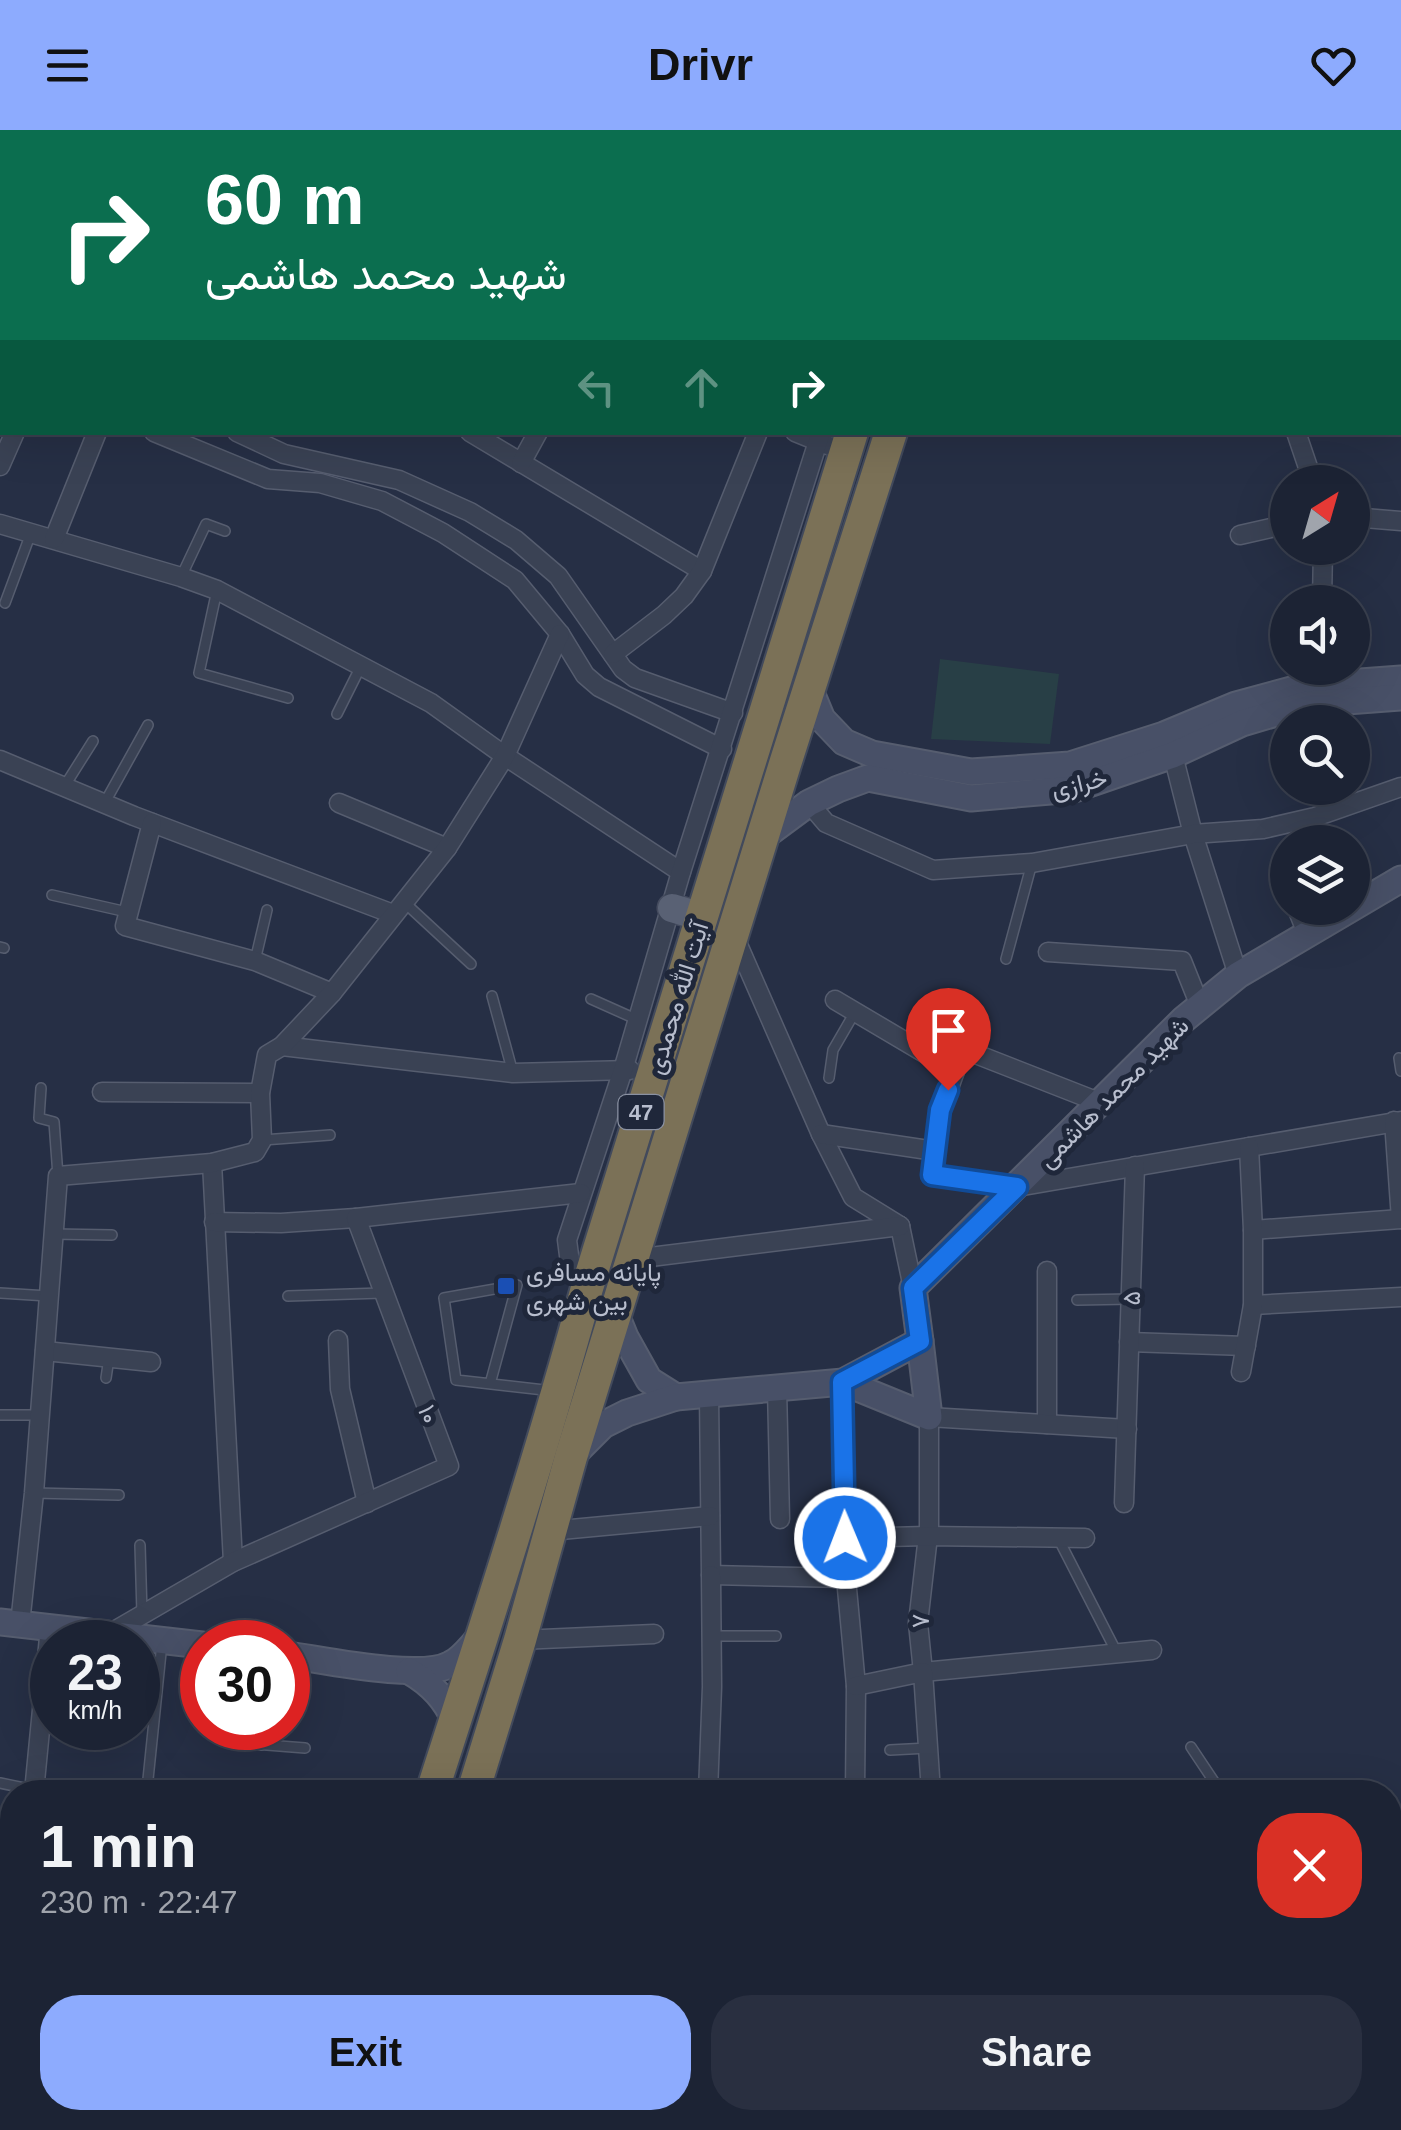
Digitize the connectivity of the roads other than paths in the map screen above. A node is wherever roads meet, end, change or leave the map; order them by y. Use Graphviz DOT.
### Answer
graph roads {
  1 [pos="96,435"];
  2 [pos="161,435"];
  3 [pos="243,435"];
  4 [pos="475,435"];
  5 [pos="536,435"];
  6 [pos="757,435"];
  7 [pos="890,435"];
  8 [pos="1297,435"];
  9 [pos="9,437"];
  10 [pos="835,439"];
  11 [pos="284,454"];
  12 [pos="521,463"];
  13 [pos="1307,465"];
  14 [pos="0,466"];
  15 [pos="268,479"];
  16 [pos="1370,519"];
  17 [pos="1401,522"];
  18 [pos="0,524"];
  19 [pos="1270,528"];
  20 [pos="225,531"];
  21 [pos="31,534"];
  22 [pos="1240,536"];
  23 [pos="54,539"];
  24 [pos="702,571"];
  25 [pos="181,577"];
  26 [pos="217,590"];
  27 [pos="5,603"];
  28 [pos="560,634"];
  29 [pos="613,654"];
  30 [pos="362,666"];
  31 [pos="1401,679"];
  32 [pos="1370,681"];
  33 [pos="1319,685"];
  34 [pos="810,690"];
  35 [pos="1401,697"];
  36 [pos="288,698"];
  37 [pos="734,713"];
  38 [pos="337,714"];
  39 [pos="148,724"];
  40 [pos="92,740"];
  41 [pos="737,750"];
  42 [pos="1173,755"];
  43 [pos="506,756"];
  44 [pos="0,760"];
  45 [pos="785,764"];
  46 [pos="64,787"];
  47 [pos="1401,787"];
  48 [pos="737,802"];
  49 [pos="340,803"];
  50 [pos="104,804"];
  51 [pos="809,804"];
  52 [pos="1343,807"];
  53 [pos="152,823"];
  54 [pos="767,824"];
  55 [pos="1193,834"];
  56 [pos="447,848"];
  57 [pos="1032,863"];
  58 [pos="681,872"];
  59 [pos="1401,881"];
  60 [pos="52,894"];
  61 [pos="399,909"];
  62 [pos="267,910"];
  63 [pos="128,912"];
  64 [pos="687,912"];
  65 [pos="1299,925"];
  66 [pos="732,933"];
  67 [pos="1304,936"];
  68 [pos="1048,952"];
  69 [pos="1006,959"];
  70 [pos="254,960"];
  71 [pos="471,964"];
  72 [pos="1238,975"];
  73 [pos="332,994"];
  74 [pos="492,996"];
  75 [pos="591,999"];
  76 [pos="834,1000"];
  77 [pos="1200,1006"];
  78 [pos="854,1012"];
  79 [pos="638,1020"];
  80 [pos="282,1046"];
  81 [pos="1399,1058"];
  82 [pos="639,1069"];
  83 [pos="954,1071"];
  84 [pos="1401,1071"];
  85 [pos="513,1073"];
  86 [pos="829,1078"];
  87 [pos="41,1088"];
  88 [pos="102,1092"];
  89 [pos="260,1093"];
  90 [pos="1101,1103"];
  91 [pos="1397,1121"];
  92 [pos="820,1134"];
  93 [pos="330,1136"];
  94 [pos="262,1140"];
  95 [pos="1249,1146"];
  96 [pos="935,1151"];
  97 [pos="212,1164"];
  98 [pos="1135,1166"];
  99 [pos="58,1176"];
  100 [pos="1017,1187"];
  101 [pos="582,1192"];
  102 [pos="356,1218"];
  103 [pos="1401,1219"];
  104 [pos="214,1222"];
  105 [pos="900,1226"];
  106 [pos="1253,1230"];
  107 [pos="53,1234"];
  108 [pos="112,1235"];
  109 [pos="634,1259"];
  110 [pos="1047,1271"];
  111 [pos="586,1288"];
  112 [pos="913,1288"];
  113 [pos="0,1292"];
  114 [pos="382,1292"];
  115 [pos="48,1296"];
  116 [pos="288,1296"];
  117 [pos="1401,1297"];
  118 [pos="1131,1299"];
  119 [pos="1076,1300"];
  120 [pos="1253,1306"];
  121 [pos="616,1315"];
  122 [pos="338,1340"];
  123 [pos="920,1341"];
  124 [pos="1130,1342"];
  125 [pos="1246,1346"];
  126 [pos="45,1351"];
  127 [pos="108,1358"];
  128 [pos="151,1362"];
  129 [pos="1241,1372"];
  130 [pos="106,1378"];
  131 [pos="842,1382"];
  132 [pos="490,1384"];
  133 [pos="777,1388"];
  134 [pos="558,1391"];
  135 [pos="710,1394"];
  136 [pos="676,1397"];
  137 [pos="39,1415"];
  138 [pos="0,1416"];
  139 [pos="929,1417"];
  140 [pos="1047,1424"];
  141 [pos="1126,1429"];
  142 [pos="571,1457"];
  143 [pos="34,1492"];
  144 [pos="119,1496"];
  145 [pos="367,1503"];
  146 [pos="1124,1503"];
  147 [pos="710,1516"];
  148 [pos="780,1519"];
  149 [pos="550,1530"];
  150 [pos="928,1536"];
  151 [pos="845,1538"];
  152 [pos="1058,1538"];
  153 [pos="1086,1538"];
  154 [pos="140,1545"];
  155 [pos="233,1562"];
  156 [pos="711,1574"];
  157 [pos="846,1578"];
  158 [pos="142,1614"];
  159 [pos="132,1620"];
  160 [pos="10,1623"];
  161 [pos="485,1632"];
  162 [pos="654,1634"];
  163 [pos="711,1636"];
  164 [pos="776,1636"];
  165 [pos="162,1640"];
  166 [pos="520,1640"];
  167 [pos="180,1642"];
  168 [pos="1152,1650"];
  169 [pos="1116,1653"];
  170 [pos="310,1658"];
  171 [pos="408,1671"];
  172 [pos="922,1672"];
  173 [pos="856,1686"];
  174 [pos="455,1722"];
  175 [pos="1191,1747"];
  176 [pos="928,1748"];
  177 [pos="38,1750"];
  178 [pos="890,1750"];
  179 [pos="35,1780"];
  180 [pos="148,1780"];
  181 [pos="436,1780"];
  182 [pos="478,1780"];
  183 [pos="708,1780"];
  184 [pos="855,1780"];
  185 [pos="929,1780"];
  186 [pos="1213,1780"];
  1 -- 23 [label="street"];
  2 -- 15 [label="street"];
  3 -- 11 [label="street"];
  4 -- 12 [label="street"];
  5 -- 12 [label="street"];
  6 -- 24 [label="street"];
  7 -- 34 [label="highway, آیت الله محمدی / 47"];
  8 -- 13 [label="street"];
  9 -- 14 [label="street"];
  10 -- 37 [label="street"];
  10 -- 41 [label="highway, آیت الله محمدی / 47"];
  11 -- 15 [label="street"];
  11 -- 29 [label="street"];
  12 -- 24 [label="street"];
  15 -- 28 [label="street"];
  16 -- 17 [label="street"];
  18 -- 21 [label="street"];
  19 -- 22 [label="street"];
  20 -- 25 [label="lane"];
  21 -- 23 [label="street"];
  21 -- 27 [label="lane"];
  23 -- 25 [label="street"];
  24 -- 29 [label="street"];
  25 -- 26 [label="street"];
  26 -- 30 [label="street"];
  26 -- 36 [label="lane"];
  28 -- 41 [label="street"];
  28 -- 43 [label="street"];
  29 -- 37 [label="street"];
  30 -- 38 [label="lane"];
  30 -- 43 [label="street"];
  31 -- 32 [label="street, خرازی"];
  33 -- 34 [label="street, خرازی"];
  33 -- 35 [label="street, خرازی"];
  33 -- 42 [label="street, خرازی"];
  34 -- 45 [label="highway, آیت الله محمدی / 47"];
  37 -- 41 [label="street"];
  39 -- 50 [label="lane"];
  40 -- 46 [label="lane"];
  41 -- 45 [label="highway"];
  41 -- 48 [label="highway, آیت الله محمدی / 47"];
  41 -- 58 [label="street"];
  42 -- 51 [label="street, خرازی"];
  42 -- 55 [label="street"];
  43 -- 56 [label="street"];
  43 -- 58 [label="street"];
  44 -- 46 [label="street"];
  45 -- 54 [label="highway, آیت الله محمدی / 47"];
  46 -- 50 [label="street"];
  47 -- 52 [label="street"];
  48 -- 54 [label="highway"];
  48 -- 64 [label="highway, آیت الله محمدی / 47"];
  49 -- 56 [label="street"];
  50 -- 53 [label="street"];
  51 -- 54 [label="street, خرازی"];
  51 -- 57 [label="street"];
  52 -- 55 [label="street"];
  53 -- 61 [label="street"];
  53 -- 63 [label="street"];
  54 -- 66 [label="highway, آیت الله محمدی / 47"];
  55 -- 57 [label="street"];
  55 -- 72 [label="street"];
  56 -- 61 [label="street"];
  57 -- 69 [label="lane"];
  58 -- 64 [label="street"];
  59 -- 67 [label="street, شهید محمد هاشمی"];
  60 -- 63 [label="lane"];
  61 -- 71 [label="lane"];
  61 -- 73 [label="street"];
  62 -- 70 [label="lane"];
  63 -- 70 [label="street"];
  64 -- 79 [label="street"];
  64 -- 82 [label="highway, آیت الله محمدی / 47"];
  65 -- 67 [label="lane"];
  66 -- 92 [label="street"];
  66 -- 109 [label="highway, آیت الله محمدی / 47"];
  67 -- 72 [label="street, شهید محمد هاشمی"];
  68 -- 77 [label="street"];
  70 -- 73 [label="street"];
  72 -- 77 [label="street, شهید محمد هاشمی"];
  73 -- 80 [label="street"];
  74 -- 85 [label="lane"];
  75 -- 79 [label="lane"];
  76 -- 78 [label="street"];
  77 -- 90 [label="street, شهید محمد هاشمی"];
  78 -- 83 [label="street"];
  78 -- 86 [label="lane"];
  79 -- 82 [label="street"];
  80 -- 85 [label="street"];
  80 -- 89 [label="street"];
  81 -- 84 [label="lane"];
  82 -- 85 [label="street"];
  82 -- 101 [label="street"];
  82 -- 111 [label="highway, آیت الله محمدی / 47"];
  83 -- 90 [label="street"];
  83 -- 96 [label="street"];
  87 -- 99 [label="lane"];
  88 -- 89 [label="street"];
  89 -- 94 [label="street"];
  90 -- 100 [label="street, شهید محمد هاشمی"];
  91 -- 95 [label="street"];
  91 -- 103 [label="street"];
  92 -- 96 [label="street"];
  92 -- 105 [label="street"];
  93 -- 94 [label="lane"];
  94 -- 97 [label="street"];
  95 -- 98 [label="street"];
  95 -- 106 [label="street"];
  96 -- 100 [label="street"];
  97 -- 99 [label="street"];
  97 -- 104 [label="street"];
  98 -- 100 [label="street"];
  98 -- 118 [label="street, ۵"];
  99 -- 107 [label="street"];
  100 -- 112 [label="street, شهید محمد هاشمی"];
  101 -- 102 [label="street"];
  101 -- 111 [label="street"];
  102 -- 104 [label="street"];
  102 -- 114 [label="street, ۱۰"];
  103 -- 106 [label="street"];
  104 -- 155 [label="street"];
  105 -- 109 [label="street"];
  105 -- 112 [label="street"];
  106 -- 120 [label="street"];
  107 -- 108 [label="lane"];
  107 -- 115 [label="street"];
  109 -- 121 [label="highway, آیت الله محمدی / 47"];
  110 -- 140 [label="street"];
  111 -- 134 [label="highway, آیت الله محمدی / 47"];
  112 -- 123 [label="street"];
  113 -- 115 [label="lane"];
  114 -- 116 [label="lane"];
  114 -- 145 [label="street, ۱۰"];
  115 -- 126 [label="street"];
  117 -- 120 [label="street"];
  118 -- 119 [label="lane"];
  118 -- 124 [label="street, ۵"];
  120 -- 125 [label="street"];
  121 -- 136 [label="street"];
  121 -- 142 [label="highway, آیت الله محمدی / 47"];
  122 -- 145 [label="street"];
  123 -- 131 [label="street"];
  123 -- 139 [label="street, ۷"];
  124 -- 125 [label="street"];
  124 -- 141 [label="street, ۵"];
  125 -- 129 [label="street"];
  126 -- 127 [label="street"];
  126 -- 137 [label="street"];
  127 -- 128 [label="street"];
  127 -- 130 [label="lane"];
  131 -- 133 [label="street"];
  131 -- 139 [label="street"];
  131 -- 151 [label="street"];
  132 -- 132 [label="lane"];
  132 -- 134 [label="lane"];
  133 -- 135 [label="street"];
  133 -- 148 [label="street"];
  134 -- 161 [label="highway, آیت الله محمدی / 47"];
  135 -- 136 [label="street"];
  135 -- 147 [label="street"];
  136 -- 142 [label="street"];
  137 -- 138 [label="lane"];
  137 -- 143 [label="street"];
  139 -- 140 [label="street"];
  139 -- 150 [label="street, ۷"];
  140 -- 141 [label="street"];
  141 -- 146 [label="street, ۵"];
  142 -- 149 [label="highway, آیت الله محمدی / 47"];
  143 -- 144 [label="lane"];
  143 -- 160 [label="street"];
  145 -- 155 [label="street, ۱۰"];
  147 -- 149 [label="street"];
  147 -- 156 [label="street"];
  149 -- 166 [label="highway, آیت الله محمدی / 47"];
  150 -- 151 [label="street"];
  150 -- 152 [label="street"];
  150 -- 172 [label="street, ۷"];
  151 -- 157 [label="street"];
  152 -- 153 [label="street"];
  152 -- 169 [label="lane"];
  154 -- 158 [label="lane"];
  155 -- 158 [label="street, ۱۰"];
  156 -- 157 [label="street"];
  156 -- 163 [label="street"];
  157 -- 173 [label="street"];
  158 -- 159 [label="street, ۱۰"];
  161 -- 171 [label="street"];
  161 -- 174 [label="highway, آیت الله محمدی / 47"];
  162 -- 166 [label="street"];
  163 -- 164 [label="lane"];
  163 -- 183 [label="street"];
  165 -- 167 [label="street"];
  165 -- 180 [label="lane"];
  166 -- 182 [label="highway, آیت الله محمدی / 47"];
  168 -- 169 [label="street"];
  169 -- 172 [label="street"];
  170 -- 171 [label="street"];
  171 -- 174 [label="street"];
  172 -- 173 [label="street"];
  172 -- 176 [label="street, ۷"];
  173 -- 184 [label="street"];
  174 -- 181 [label="highway, آیت الله محمدی / 47"];
  175 -- 186 [label="lane"];
  176 -- 178 [label="lane"];
  176 -- 185 [label="street, ۷"];
  177 -- 179 [label="street"];
}
